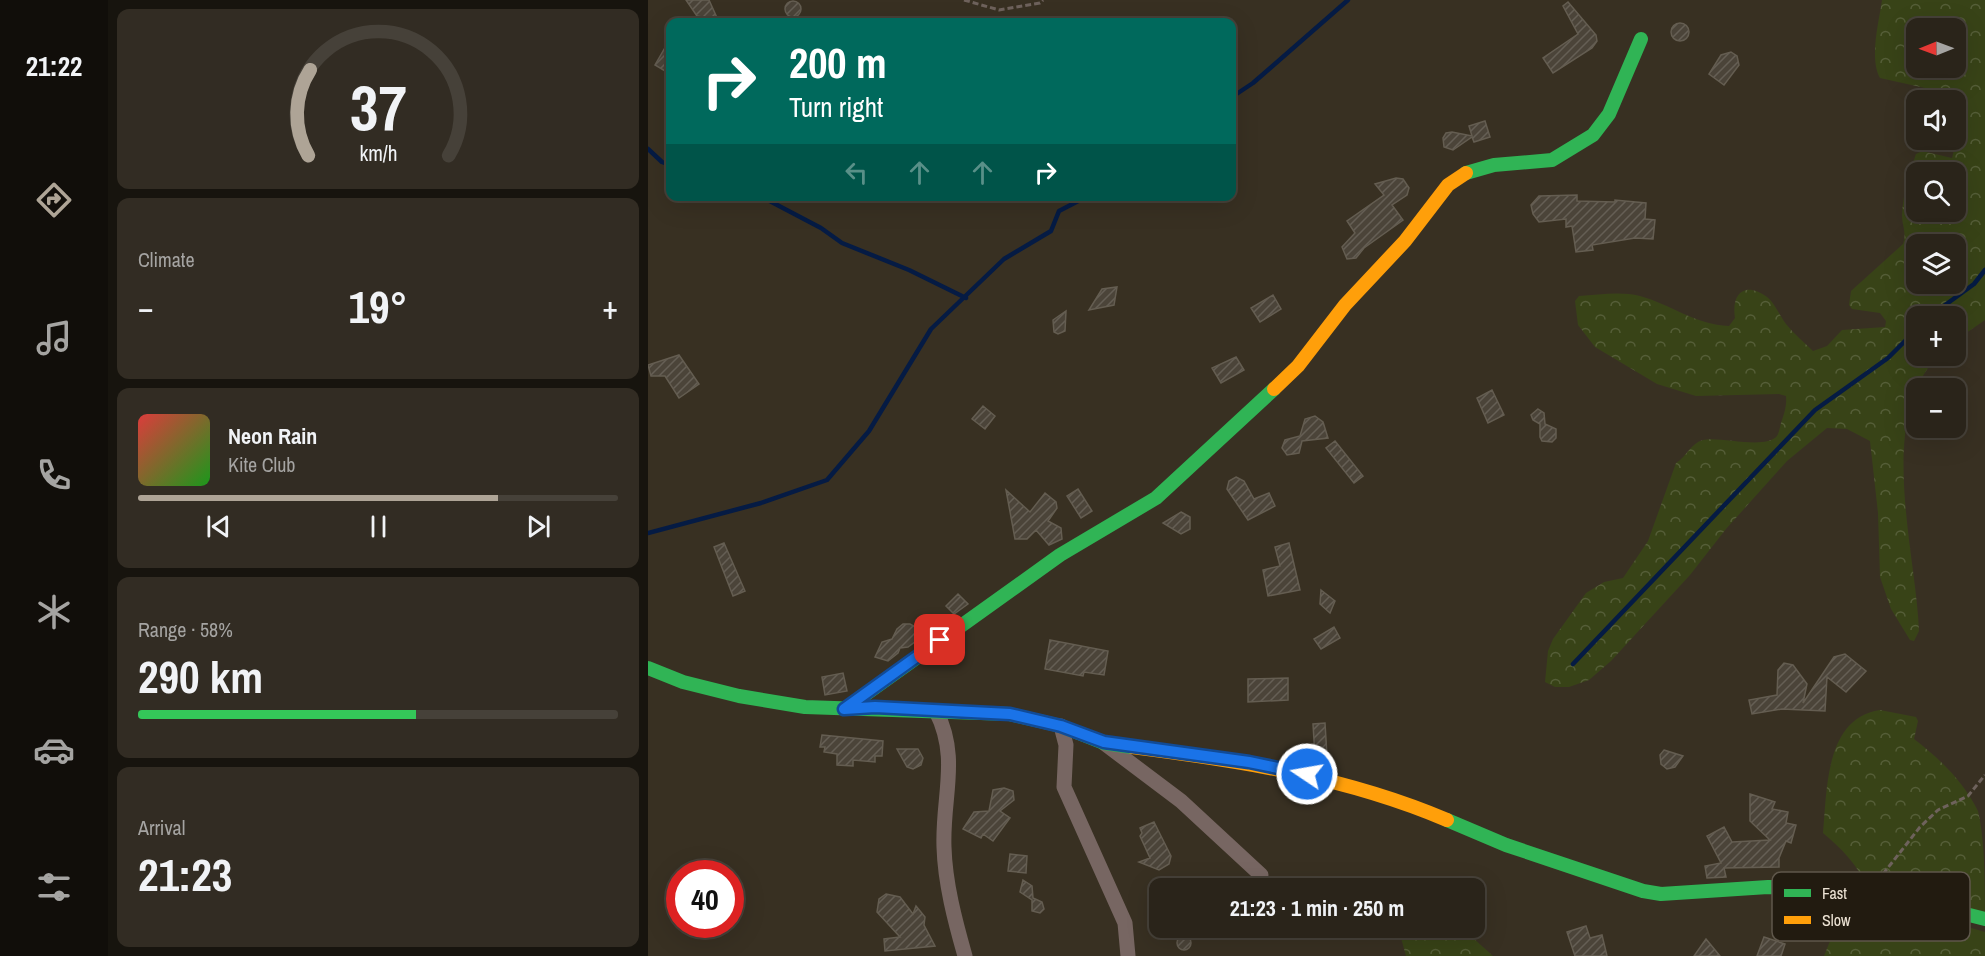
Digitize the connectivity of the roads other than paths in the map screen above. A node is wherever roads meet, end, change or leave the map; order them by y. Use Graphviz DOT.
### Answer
graph roads {
  1 [pos="1641,39"];
  2 [pos="648,668"];
  3 [pos="844,709"];
  4 [pos="936,711"];
  5 [pos="1061,726"];
  6 [pos="1104,742"];
  7 [pos="1261,875"];
  8 [pos="1772,887"];
  9 [pos="1970,915"];
  10 [pos="1985,919"];
  11 [pos="964,956"];
  12 [pos="1128,956"];
  1 -- 3 [label="street"];
  2 -- 3 [label="street"];
  3 -- 4 [label="street"];
  4 -- 5 [label="street"];
  4 -- 11 [label="street"];
  5 -- 6 [label="street"];
  5 -- 12 [label="street"];
  6 -- 7 [label="street"];
  6 -- 8 [label="street"];
  9 -- 10 [label="street"];
}
